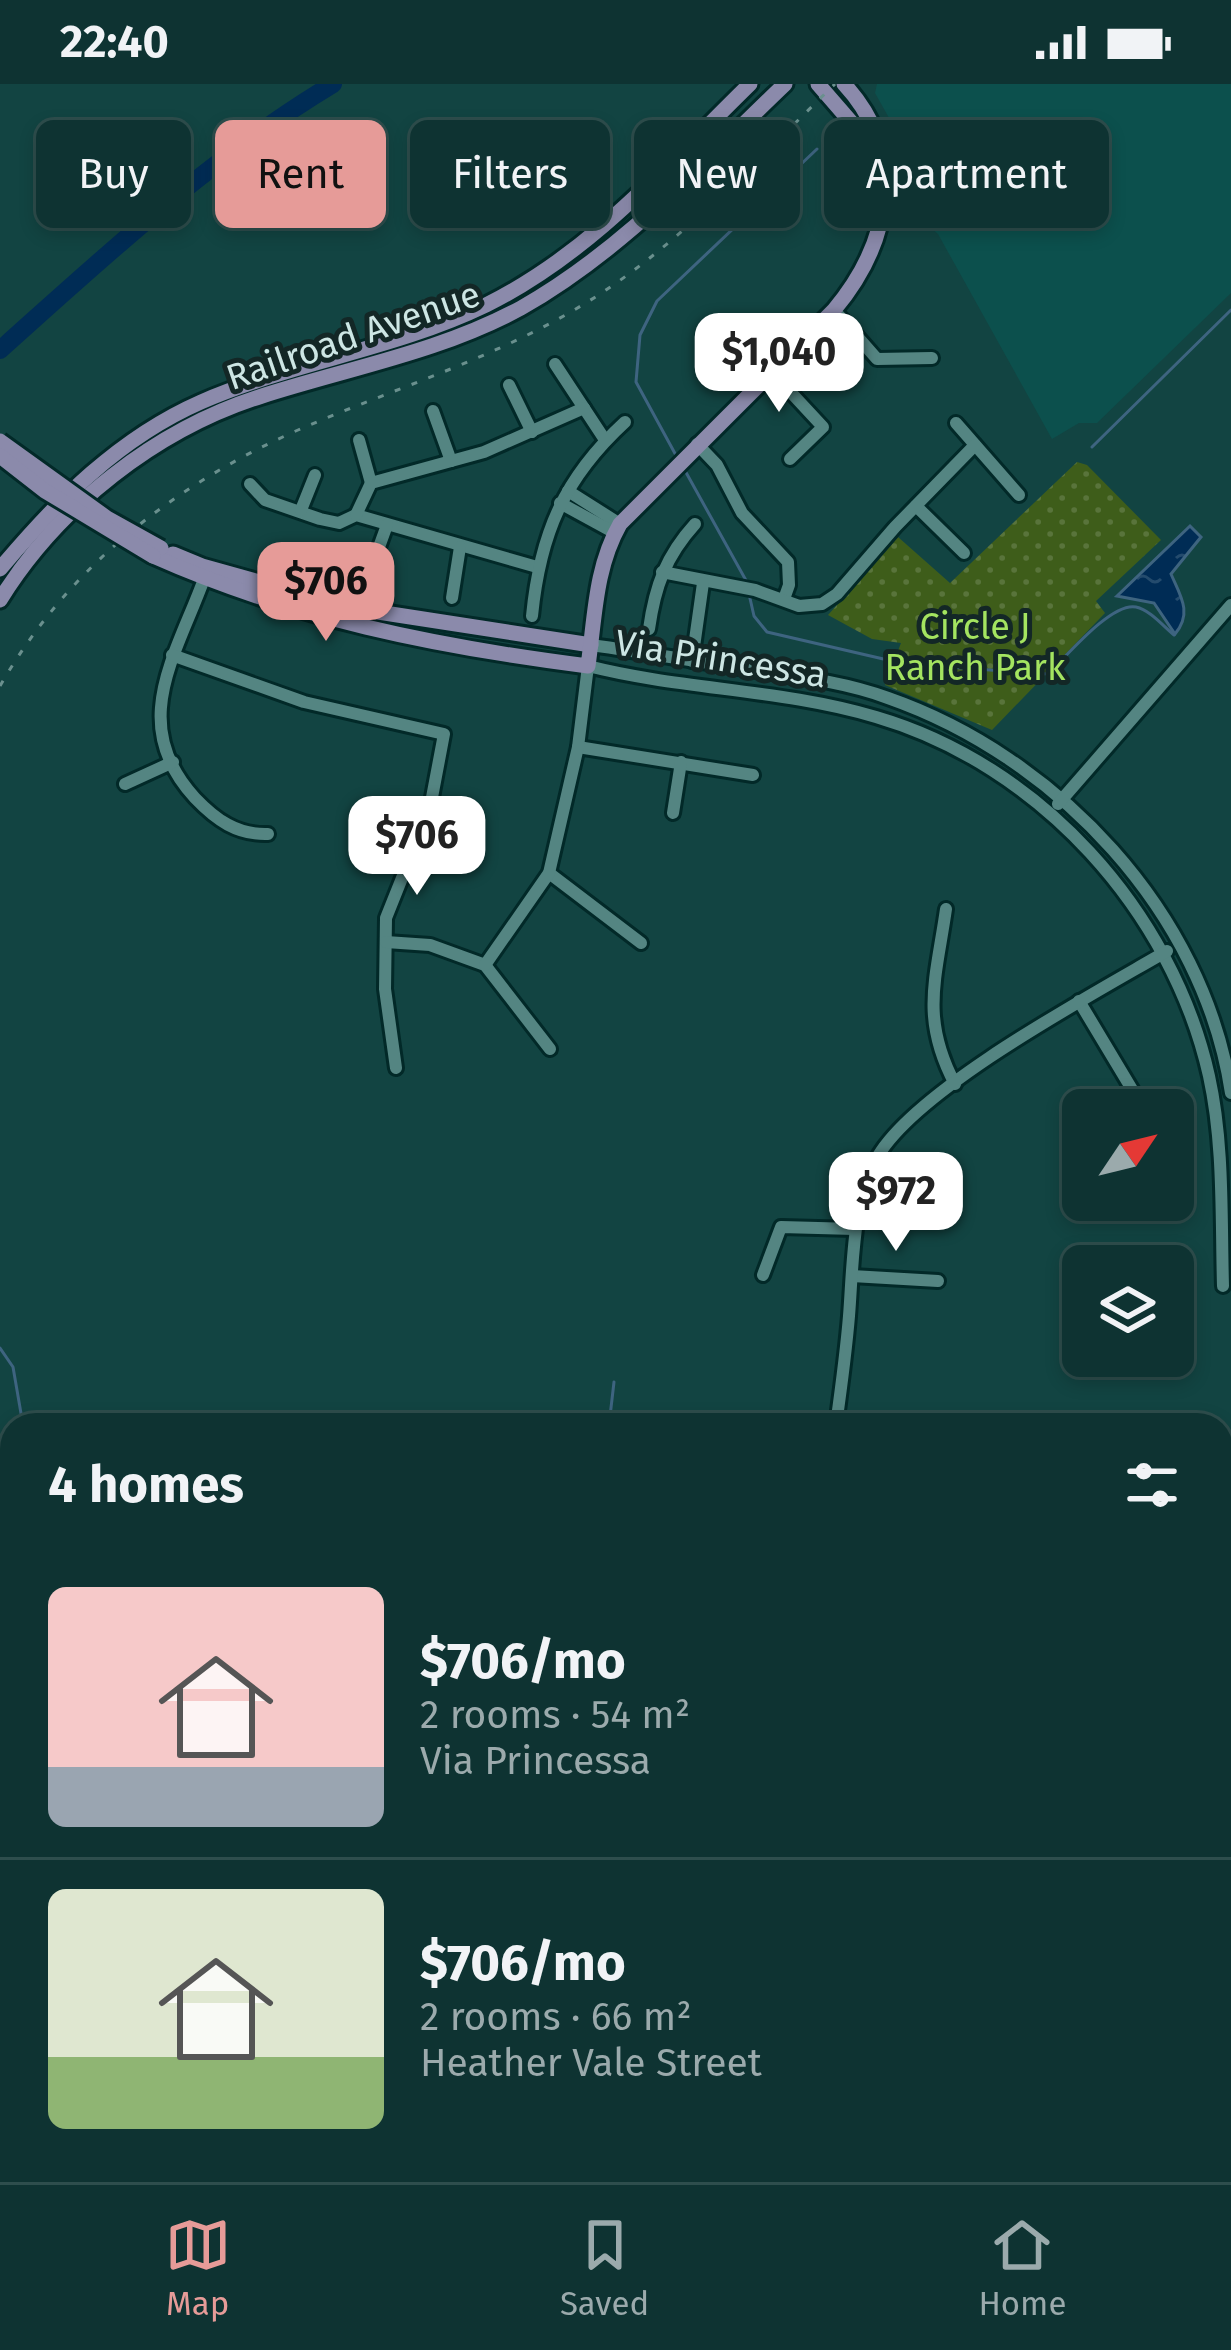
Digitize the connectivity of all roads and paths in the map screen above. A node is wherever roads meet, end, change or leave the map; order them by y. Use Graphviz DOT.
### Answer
graph roads {
  1 [pos="749,84"];
  2 [pos="785,84"];
  3 [pos="818,84"];
  4 [pos="844,84"];
  5 [pos="849,120"];
  6 [pos="869,120"];
  7 [pos="877,228"];
  8 [pos="834,310"];
  9 [pos="932,358"];
  10 [pos="555,364"];
  11 [pos="771,371"];
  12 [pos="509,385"];
  13 [pos="584,408"];
  14 [pos="433,411"];
  15 [pos="625,422"];
  16 [pos="956,423"];
  17 [pos="532,432"];
  18 [pos="358,440"];
  19 [pos="605,440"];
  20 [pos="0,441"];
  21 [pos="697,444"];
  22 [pos="975,445"];
  23 [pos="0,456"];
  24 [pos="790,459"];
  25 [pos="451,461"];
  26 [pos="315,475"];
  27 [pos="371,483"];
  28 [pos="250,484"];
  29 [pos="568,491"];
  30 [pos="1019,495"];
  31 [pos="560,503"];
  32 [pos="916,506"];
  33 [pos="301,511"];
  34 [pos="356,515"];
  35 [pos="695,524"];
  36 [pos="387,525"];
  37 [pos="617,529"];
  38 [pos="460,548"];
  39 [pos="157,552"];
  40 [pos="964,553"];
  41 [pos="537,567"];
  42 [pos="0,569"];
  43 [pos="370,572"];
  44 [pos="662,572"];
  45 [pos="203,573"];
  46 [pos="703,583"];
  47 [pos="452,598"];
  48 [pos="784,599"];
  49 [pos="0,600"];
  50 [pos="1231,605"];
  51 [pos="532,616"];
  52 [pos="649,629"];
  53 [pos="591,645"];
  54 [pos="172,655"];
  55 [pos="692,661"];
  56 [pos="588,666"];
  57 [pos="578,747"];
  58 [pos="173,762"];
  59 [pos="681,762"];
  60 [pos="753,775"];
  61 [pos="125,784"];
  62 [pos="1063,798"];
  63 [pos="673,813"];
  64 [pos="1050,814"];
  65 [pos="268,834"];
  66 [pos="549,873"];
  67 [pos="946,909"];
  68 [pos="386,942"];
  69 [pos="641,943"];
  70 [pos="1178,944"];
  71 [pos="1162,954"];
  72 [pos="485,964"];
  73 [pos="1079,1001"];
  74 [pos="550,1049"];
  75 [pos="396,1068"];
  76 [pos="955,1084"];
  77 [pos="1131,1089"];
  78 [pos="1231,1093"];
  79 [pos="855,1229"];
  80 [pos="1226,1247"];
  81 [pos="763,1275"];
  82 [pos="852,1276"];
  83 [pos="938,1281"];
  84 [pos="1223,1286"];
  85 [pos="837,1413"];
  1 -- 42 [label="main road, Railroad Avenue"];
  2 -- 49 [label="main road, Railroad Avenue"];
  3 -- 5 [label="main road"];
  4 -- 6 [label="main road"];
  7 -- 8 [label="main road"];
  8 -- 9 [label="street"];
  8 -- 11 [label="main road"];
  10 -- 13 [label="street"];
  11 -- 21 [label="main road"];
  11 -- 24 [label="street"];
  12 -- 17 [label="street"];
  13 -- 17 [label="street"];
  13 -- 19 [label="street"];
  14 -- 25 [label="street"];
  15 -- 19 [label="street"];
  16 -- 22 [label="street"];
  17 -- 25 [label="street"];
  18 -- 27 [label="street"];
  19 -- 29 [label="street"];
  20 -- 39 [label="main road, bridge"];
  21 -- 37 [label="main road"];
  21 -- 48 [label="street"];
  22 -- 30 [label="street"];
  22 -- 32 [label="street"];
  23 -- 39 [label="main road, bridge"];
  25 -- 27 [label="street"];
  26 -- 33 [label="street"];
  27 -- 34 [label="street"];
  28 -- 33 [label="street"];
  29 -- 31 [label="street"];
  29 -- 37 [label="street"];
  31 -- 37 [label="street"];
  31 -- 41 [label="street"];
  32 -- 40 [label="street"];
  32 -- 48 [label="street"];
  33 -- 34 [label="street"];
  34 -- 36 [label="street"];
  35 -- 44 [label="street"];
  36 -- 38 [label="street"];
  36 -- 43 [label="street"];
  37 -- 53 [label="main road"];
  38 -- 41 [label="street"];
  38 -- 47 [label="street"];
  39 -- 45 [label="main road"];
  41 -- 51 [label="street"];
  44 -- 46 [label="street"];
  44 -- 52 [label="street"];
  45 -- 53 [label="main road, Via Princessa"];
  45 -- 54 [label="street"];
  45 -- 56 [label="main road, Via Princessa"];
  46 -- 48 [label="street"];
  46 -- 55 [label="street"];
  50 -- 62 [label="street"];
  53 -- 55 [label="street, Via Princessa"];
  53 -- 56 [label="main road"];
  54 -- 58 [label="street"];
  54 -- 68 [label="street"];
  55 -- 62 [label="street, Via Princessa"];
  56 -- 57 [label="street"];
  56 -- 64 [label="street, Via Princessa"];
  57 -- 59 [label="street"];
  57 -- 66 [label="street"];
  58 -- 61 [label="street"];
  58 -- 65 [label="street"];
  59 -- 60 [label="street"];
  59 -- 63 [label="street"];
  62 -- 64 [label="street"];
  62 -- 70 [label="street, Via Princessa"];
  64 -- 71 [label="street, Via Princessa"];
  66 -- 69 [label="street"];
  66 -- 72 [label="street"];
  67 -- 76 [label="street"];
  68 -- 72 [label="street"];
  68 -- 75 [label="street"];
  70 -- 71 [label="street"];
  70 -- 78 [label="street, Via Princessa"];
  71 -- 73 [label="street"];
  71 -- 80 [label="street, Via Princessa"];
  72 -- 74 [label="street"];
  73 -- 76 [label="street"];
  73 -- 77 [label="street"];
  76 -- 79 [label="street"];
  79 -- 81 [label="street"];
  79 -- 82 [label="street"];
  80 -- 84 [label="street, Via Princessa"];
  82 -- 83 [label="street"];
  82 -- 85 [label="street"];
}
